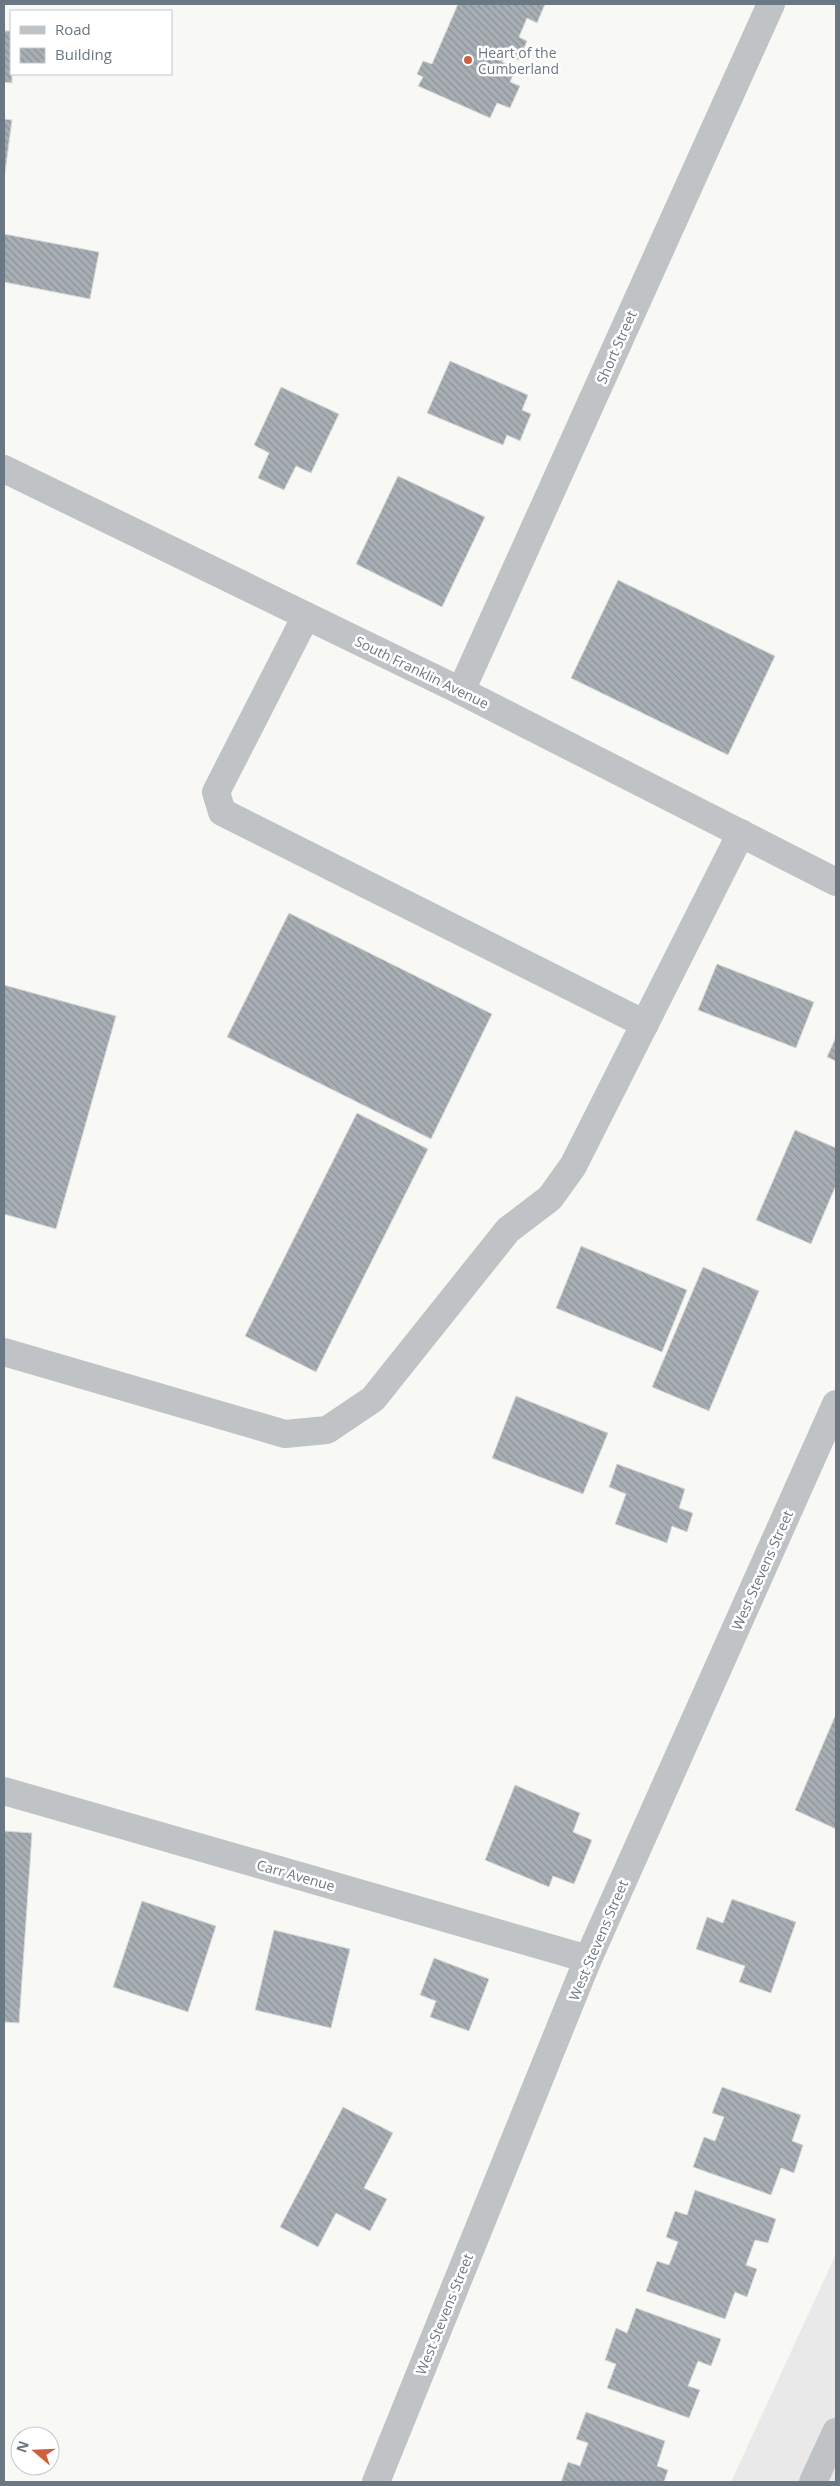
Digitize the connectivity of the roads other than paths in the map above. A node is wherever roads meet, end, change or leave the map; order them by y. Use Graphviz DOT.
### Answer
graph roads {
  1 [pos="771,4"];
  2 [pos="4,469"];
  3 [pos="306,616"];
  4 [pos="461,691"];
  5 [pos="741,833"];
  6 [pos="836,882"];
  7 [pos="645,1024"];
  8 [pos="4,1352"];
  9 [pos="836,1404"];
  10 [pos="4,1791"];
  11 [pos="588,1960"];
  12 [pos="836,2432"];
  13 [pos="376,2482"];
  14 [pos="813,2482"];
  1 -- 4 [label="street, Short Street"];
  2 -- 3 [label="street, South Franklin Avenue"];
  3 -- 4 [label="street, South Franklin Avenue"];
  3 -- 7 [label="street"];
  4 -- 5 [label="street, South Franklin Avenue"];
  5 -- 6 [label="street, South Franklin Avenue"];
  5 -- 7 [label="street"];
  7 -- 8 [label="street"];
  9 -- 11 [label="street, West Stevens Street"];
  10 -- 11 [label="street, Carr Avenue"];
  11 -- 13 [label="street, West Stevens Street"];
  12 -- 14 [label="street"];
}
